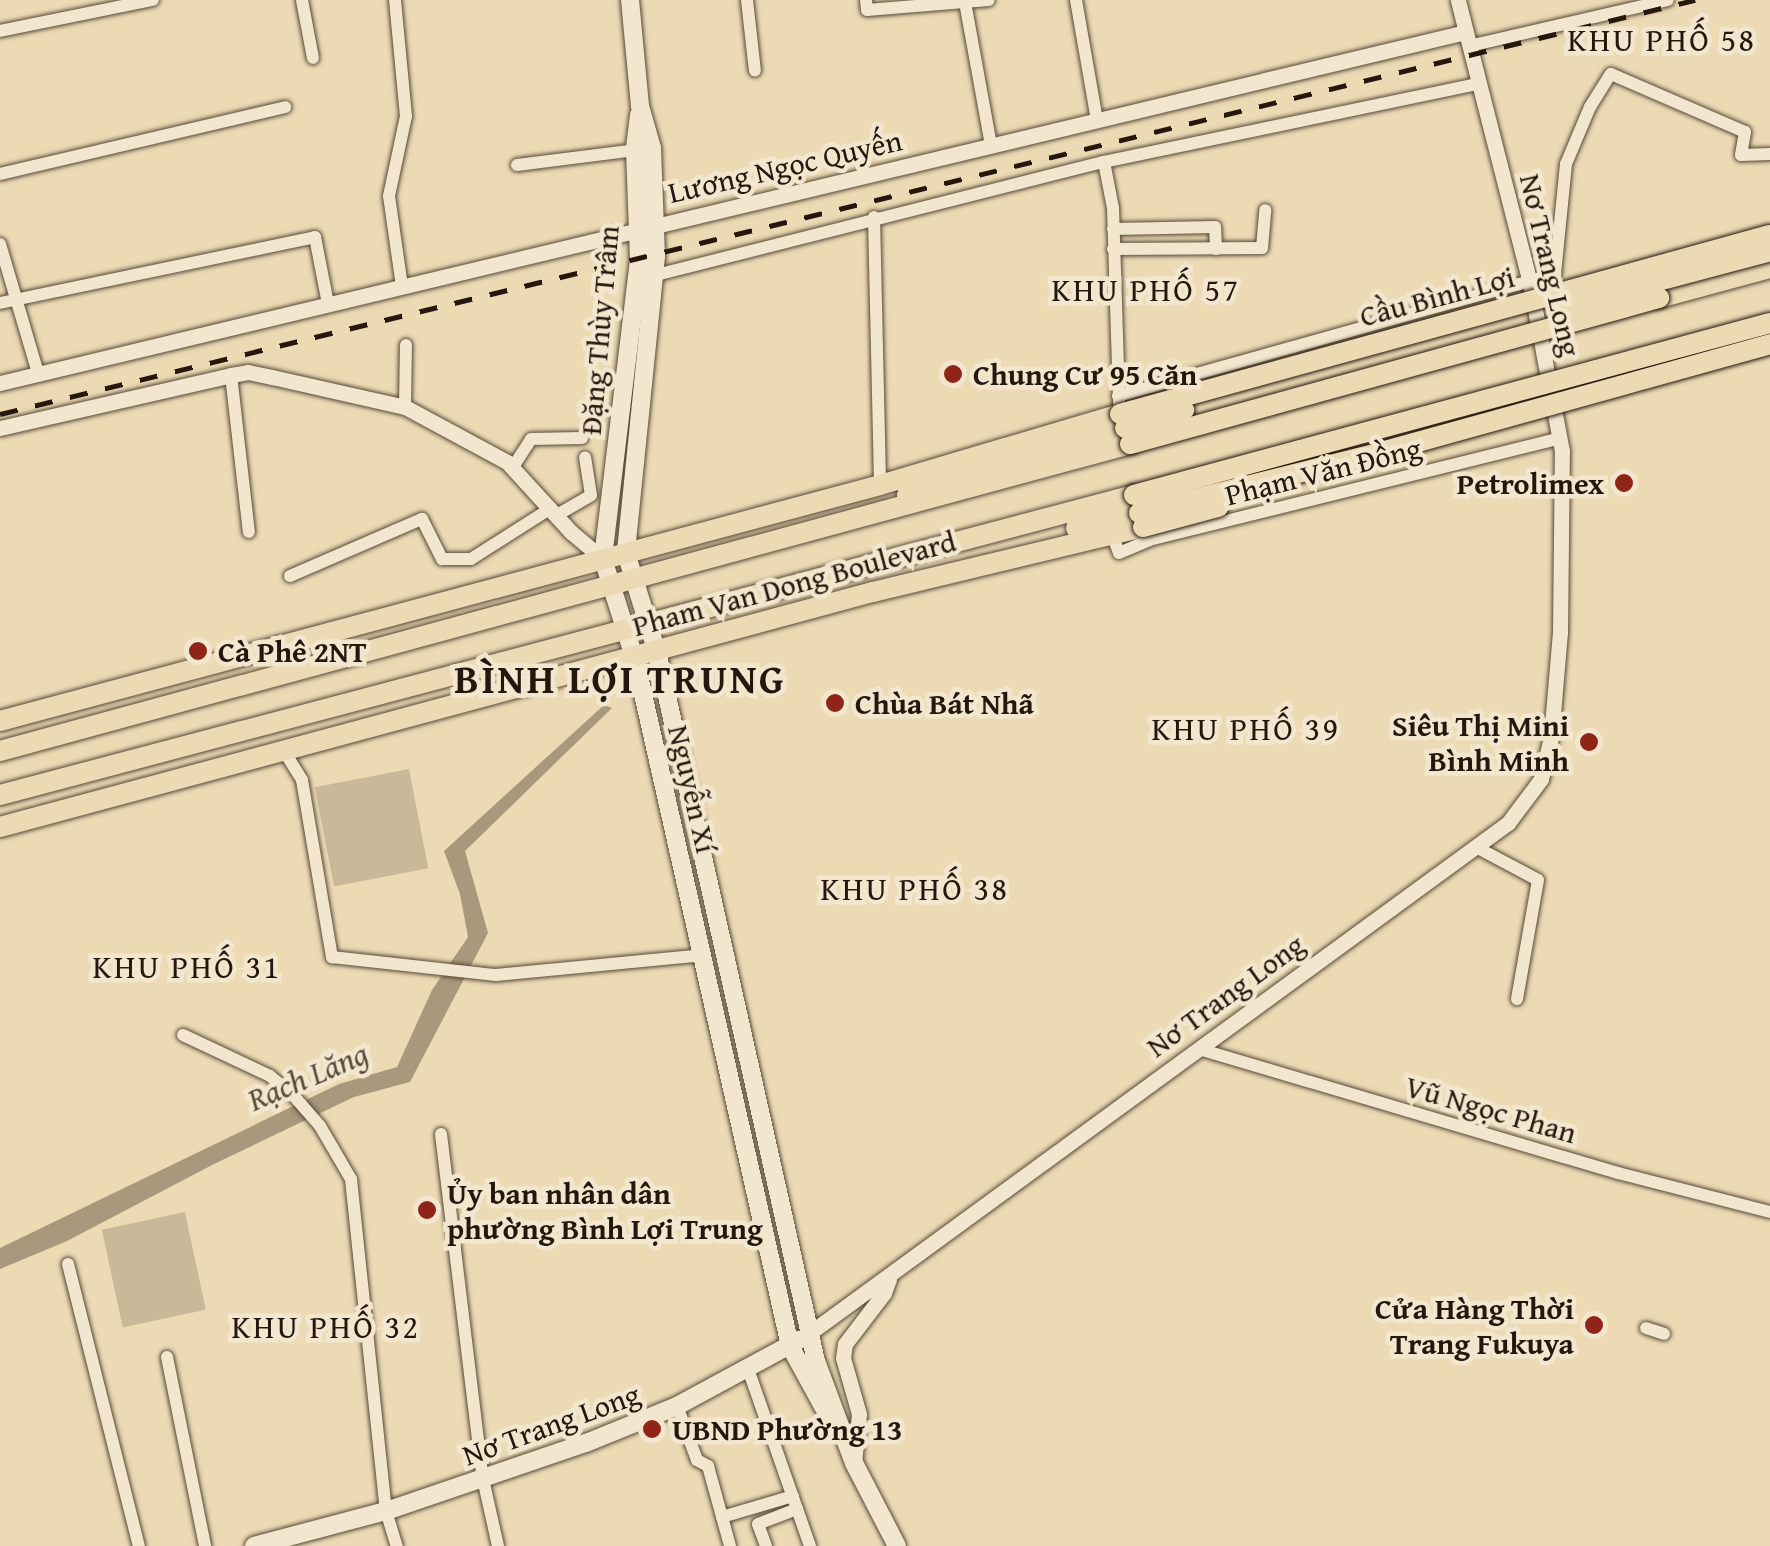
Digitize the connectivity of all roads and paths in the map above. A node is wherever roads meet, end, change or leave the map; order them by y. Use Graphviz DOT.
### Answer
graph roads {
  1 [pos="153,0"];
  2 [pos="302,0"];
  3 [pos="395,0"];
  4 [pos="630,0"];
  5 [pos="747,0"];
  6 [pos="989,0"];
  7 [pos="1076,0"];
  8 [pos="1458,0"];
  9 [pos="1668,0"];
  10 [pos="965,2"];
  11 [pos="866,5"];
  12 [pos="0,31"];
  13 [pos="1467,39"];
  14 [pos="313,58"];
  15 [pos="755,71"];
  16 [pos="1478,84"];
  17 [pos="640,106"];
  18 [pos="285,107"];
  19 [pos="1098,120"];
  20 [pos="990,145"];
  21 [pos="635,150"];
  22 [pos="1770,154"];
  23 [pos="1104,162"];
  24 [pos="517,165"];
  25 [pos="0,174"];
  26 [pos="1265,210"];
  27 [pos="874,217"];
  28 [pos="645,228"];
  29 [pos="1113,229"];
  30 [pos="1770,236"];
  31 [pos="0,244"];
  32 [pos="1216,248"];
  33 [pos="1113,249"];
  34 [pos="1770,252"];
  35 [pos="1770,268"];
  36 [pos="656,274"];
  37 [pos="1530,283"];
  38 [pos="402,286"];
  39 [pos="16,298"];
  40 [pos="0,303"];
  41 [pos="328,304"];
  42 [pos="1770,323"];
  43 [pos="1770,344"];
  44 [pos="406,345"];
  45 [pos="1770,356"];
  46 [pos="38,374"];
  47 [pos="231,376"];
  48 [pos="0,382"];
  49 [pos="405,407"];
  50 [pos="1123,421"];
  51 [pos="0,428"];
  52 [pos="582,438"];
  53 [pos="1560,438"];
  54 [pos="585,457"];
  55 [pos="514,466"];
  56 [pos="880,485"];
  57 [pos="554,511"];
  58 [pos="883,512"];
  59 [pos="1138,512"];
  60 [pos="249,532"];
  61 [pos="1115,544"];
  62 [pos="626,553"];
  63 [pos="603,559"];
  64 [pos="290,576"];
  65 [pos="634,580"];
  66 [pos="612,587"];
  67 [pos="647,622"];
  68 [pos="624,628"];
  69 [pos="656,651"];
  70 [pos="633,657"];
  71 [pos="378,694"];
  72 [pos="0,721"];
  73 [pos="386,724"];
  74 [pos="0,751"];
  75 [pos="284,751"];
  76 [pos="0,795"];
  77 [pos="0,827"];
  78 [pos="1476,847"];
  79 [pos="702,956"];
  80 [pos="1517,999"];
  81 [pos="183,1034"];
  82 [pos="1199,1049"];
  83 [pos="441,1134"];
  84 [pos="1770,1212"];
  85 [pos="68,1264"];
  86 [pos="889,1278"];
  87 [pos="1646,1328"];
  88 [pos="811,1332"];
  89 [pos="1664,1334"];
  90 [pos="790,1346"];
  91 [pos="167,1357"];
  92 [pos="748,1369"];
  93 [pos="677,1406"];
  94 [pos="844,1439"];
  95 [pos="854,1463"];
  96 [pos="483,1479"];
  97 [pos="795,1503"];
  98 [pos="386,1511"];
  99 [pos="722,1518"];
  100 [pos="140,1546"];
  101 [pos="205,1546"];
  102 [pos="254,1546"];
  103 [pos="396,1546"];
  104 [pos="498,1546"];
  105 [pos="730,1546"];
  106 [pos="766,1546"];
  107 [pos="810,1546"];
  108 [pos="897,1546"];
  1 -- 12 [label="street"];
  2 -- 14 [label="street"];
  3 -- 38 [label="street"];
  4 -- 17 [label="main road, Đặng Thùy Trâm"];
  5 -- 15 [label="street"];
  6 -- 10 [label="street"];
  7 -- 19 [label="street"];
  8 -- 13 [label="street, Nơ Trang Long"];
  9 -- 13 [label="street"];
  10 -- 11 [label="street"];
  10 -- 20 [label="street"];
  13 -- 16 [label="street, Nơ Trang Long"];
  13 -- 19 [label="street, Lương Ngọc Quyến"];
  16 -- 23 [label="street"];
  16 -- 37 [label="street, Nơ Trang Long"];
  17 -- 21 [label="main road, Đặng Thùy Trâm"];
  17 -- 28 [label="main road, Đặng Thùy Trâm"];
  18 -- 25 [label="street"];
  19 -- 20 [label="street, Lương Ngọc Quyến"];
  20 -- 28 [label="street, Lương Ngọc Quyến"];
  21 -- 24 [label="street"];
  21 -- 28 [label="main road, Đặng Thùy Trâm"];
  22 -- 37 [label="street"];
  23 -- 27 [label="street"];
  23 -- 29 [label="street"];
  26 -- 32 [label="street"];
  27 -- 36 [label="street"];
  27 -- 56 [label="street"];
  28 -- 36 [label="main road, Đặng Thùy Trâm"];
  28 -- 38 [label="street, Lương Ngọc Quyến"];
  28 -- 63 [label="main road, Đặng Thùy Trâm"];
  29 -- 32 [label="street"];
  29 -- 33 [label="street"];
  30 -- 50 [label="main road, Cầu Bình Lợi, bridge"];
  31 -- 39 [label="street"];
  32 -- 33 [label="street"];
  33 -- 50 [label="street"];
  34 -- 50 [label="main road, Cầu Bình Lợi, bridge"];
  35 -- 50 [label="main road, Cầu Bình Lợi, bridge"];
  36 -- 62 [label="main road, Đặng Thùy Trâm"];
  37 -- 50 [label="street"];
  37 -- 53 [label="street, Nơ Trang Long"];
  38 -- 41 [label="street, Lương Ngọc Quyến"];
  39 -- 40 [label="street"];
  39 -- 41 [label="street"];
  39 -- 46 [label="street"];
  41 -- 46 [label="street, Lương Ngọc Quyến"];
  42 -- 59 [label="main road, bridge"];
  43 -- 59 [label="main road, bridge"];
  44 -- 49 [label="street"];
  45 -- 59 [label="main road, bridge"];
  46 -- 48 [label="street, Lương Ngọc Quyến"];
  47 -- 49 [label="street, Nguyễn Xí"];
  47 -- 51 [label="street, Nguyễn Xí"];
  47 -- 60 [label="street"];
  49 -- 55 [label="street, Nguyễn Xí"];
  50 -- 56 [label="main road"];
  50 -- 58 [label="main road, Pham Van Dong Boulevard"];
  52 -- 55 [label="street"];
  53 -- 61 [label="street, Phạm Văn Đồng"];
  53 -- 78 [label="street, Nơ Trang Long"];
  54 -- 57 [label="street"];
  55 -- 57 [label="street, Nguyễn Xí"];
  56 -- 58 [label="main road"];
  56 -- 62 [label="main road"];
  57 -- 63 [label="street, Nguyễn Xí"];
  57 -- 64 [label="street"];
  58 -- 65 [label="main road, Pham Van Dong Boulevard"];
  59 -- 61 [label="main road, Pham Van Dong Boulevard"];
  59 -- 67 [label="main road, Pham Van Dong Boulevard"];
  61 -- 69 [label="main road, Pham Van Dong Boulevard"];
  62 -- 63 [label="main road"];
  62 -- 65 [label="main road, Nguyễn Xí"];
  63 -- 66 [label="main road, Nguyễn Xí"];
  63 -- 72 [label="main road"];
  65 -- 66 [label="main road, Pham Van Dong Boulevard"];
  65 -- 67 [label="main road, Nguyễn Xí"];
  66 -- 68 [label="main road, Nguyễn Xí"];
  66 -- 74 [label="main road, Pham Van Dong Boulevard"];
  67 -- 68 [label="main road, Pham Van Dong Boulevard"];
  67 -- 69 [label="main road, Nguyễn Xí"];
  68 -- 70 [label="main road, Nguyễn Xí"];
  68 -- 71 [label="main road, Pham Van Dong Boulevard"];
  69 -- 70 [label="main road, Pham Van Dong Boulevard"];
  69 -- 88 [label="main road, Nguyễn Xí"];
  70 -- 73 [label="main road, Pham Van Dong Boulevard"];
  70 -- 79 [label="main road, Nguyễn Xí"];
  71 -- 73 [label="main road"];
  71 -- 76 [label="main road, Pham Van Dong Boulevard"];
  73 -- 75 [label="main road, Pham Van Dong Boulevard"];
  75 -- 77 [label="main road, Pham Van Dong Boulevard"];
  75 -- 79 [label="street"];
  78 -- 80 [label="street"];
  78 -- 82 [label="street, Nơ Trang Long"];
  79 -- 90 [label="main road, Nguyễn Xí"];
  81 -- 98 [label="street"];
  82 -- 84 [label="street, Vũ Ngọc Phan"];
  82 -- 86 [label="street, Nơ Trang Long"];
  83 -- 96 [label="street"];
  85 -- 100 [label="street"];
  86 -- 88 [label="street, Nơ Trang Long"];
  86 -- 95 [label="street"];
  87 -- 89 [label="street"];
  88 -- 90 [label="main road, Nơ Trang Long"];
  88 -- 94 [label="main road, Nguyễn Xí"];
  90 -- 92 [label="main road, Nơ Trang Long"];
  90 -- 94 [label="main road, Nguyễn Xí"];
  91 -- 101 [label="street"];
  92 -- 93 [label="main road, Nơ Trang Long"];
  92 -- 97 [label="street"];
  93 -- 96 [label="main road, Nơ Trang Long"];
  93 -- 99 [label="street"];
  94 -- 95 [label="main road, Nguyễn Xí"];
  95 -- 108 [label="main road, Nguyễn Xí"];
  96 -- 98 [label="main road, Nơ Trang Long"];
  96 -- 104 [label="street"];
  97 -- 99 [label="street"];
  97 -- 106 [label="street"];
  97 -- 107 [label="street"];
  98 -- 102 [label="main road, Nơ Trang Long"];
  98 -- 103 [label="street"];
  99 -- 105 [label="street"];
}
